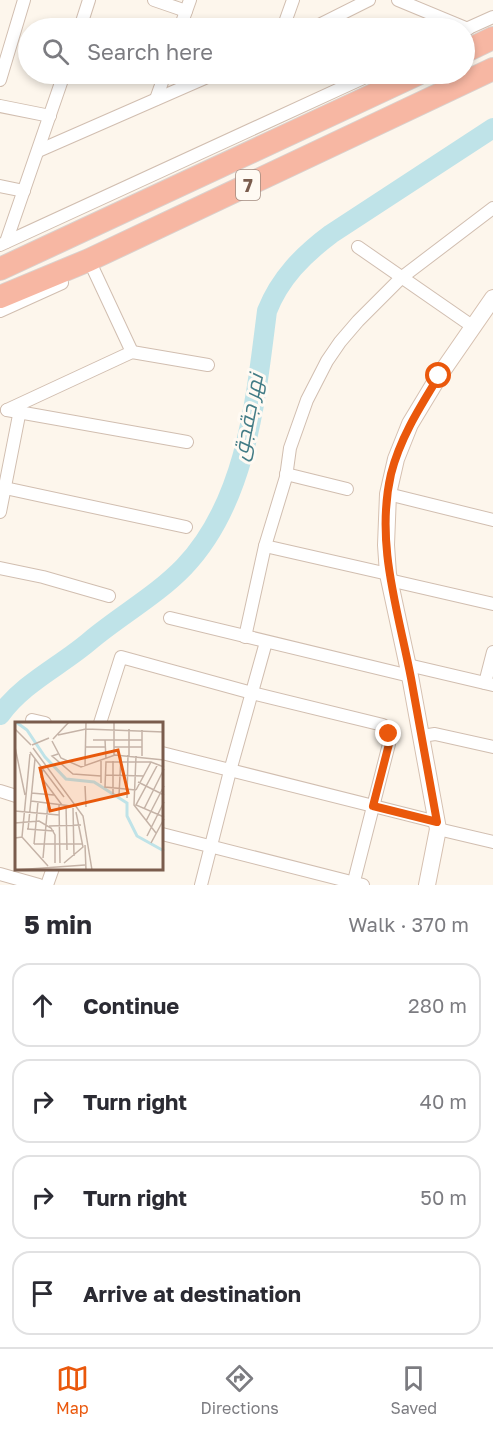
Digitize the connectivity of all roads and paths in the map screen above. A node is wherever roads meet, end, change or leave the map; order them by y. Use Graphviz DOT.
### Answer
graph roads {
  1 [pos="24,0"];
  2 [pos="89,0"];
  3 [pos="154,0"];
  4 [pos="293,0"];
  5 [pos="369,0"];
  6 [pos="398,0"];
  7 [pos="188,5"];
  8 [pos="493,17"];
  9 [pos="19,18"];
  10 [pos="83,18"];
  11 [pos="287,18"];
  12 [pos="332,18"];
  13 [pos="439,18"];
  14 [pos="18,20"];
  15 [pos="475,26"];
  16 [pos="493,38"];
  17 [pos="475,47"];
  18 [pos="493,69"];
  19 [pos="475,78"];
  20 [pos="0,80"];
  21 [pos="61,84"];
  22 [pos="161,84"];
  23 [pos="191,84"];
  24 [pos="350,84"];
  25 [pos="397,84"];
  26 [pos="462,84"];
  27 [pos="156,99"];
  28 [pos="0,106"];
  29 [pos="50,116"];
  30 [pos="38,151"];
  31 [pos="0,186"];
  32 [pos="24,191"];
  33 [pos="493,208"];
  34 [pos="3,244"];
  35 [pos="358,247"];
  36 [pos="91,265"];
  37 [pos="0,269"];
  38 [pos="401,278"];
  39 [pos="0,297"];
  40 [pos="493,298"];
  41 [pos="0,311"];
  42 [pos="472,326"];
  43 [pos="132,352"];
  44 [pos="208,365"];
  45 [pos="12,409"];
  46 [pos="187,442"];
  47 [pos="286,474"];
  48 [pos="5,488"];
  49 [pos="347,489"];
  50 [pos="388,494"];
  51 [pos="0,513"];
  52 [pos="493,520"];
  53 [pos="186,527"];
  54 [pos="266,546"];
  55 [pos="0,568"];
  56 [pos="389,577"];
  57 [pos="109,596"];
  58 [pos="493,604"];
  59 [pos="170,618"];
  60 [pos="245,637"];
  61 [pos="266,642"];
  62 [pos="493,652"];
  63 [pos="409,670"];
  64 [pos="489,684"];
  65 [pos="252,693"];
  66 [pos="100,722"];
  67 [pos="422,736"];
  68 [pos="493,747"];
  69 [pos="164,754"];
  70 [pos="230,771"];
  71 [pos="0,791"];
  72 [pos="15,795"];
  73 [pos="373,806"];
  74 [pos="438,826"];
  75 [pos="164,834"];
  76 [pos="493,842"];
  77 [pos="211,846"];
  78 [pos="52,870"];
  79 [pos="0,874"];
  80 [pos="357,884"];
  81 [pos="39,885"];
  82 [pos="47,885"];
  83 [pos="201,885"];
  84 [pos="427,885"];
  1 -- 9 [label="street"];
  2 -- 10 [label="street"];
  3 -- 7 [label="street"];
  4 -- 11 [label="street"];
  5 -- 12 [label="street"];
  6 -- 13 [label="street"];
  8 -- 15 [label="street"];
  14 -- 20 [label="street"];
  16 -- 17 [label="highway"];
  18 -- 19 [label="highway, 7"];
  21 -- 29 [label="street"];
  22 -- 27 [label="street"];
  23 -- 27 [label="street"];
  24 -- 34 [label="street"];
  25 -- 37 [label="highway, 7"];
  26 -- 36 [label="highway, 7"];
  27 -- 30 [label="street"];
  28 -- 29 [label="street"];
  29 -- 30 [label="street"];
  30 -- 32 [label="street"];
  31 -- 32 [label="street"];
  32 -- 34 [label="street"];
  33 -- 38 [label="street"];
  35 -- 38 [label="street"];
  36 -- 39 [label="highway, 7"];
  36 -- 41 [label="street"];
  36 -- 43 [label="street"];
  38 -- 42 [label="street"];
  38 -- 47 [label="street"];
  40 -- 42 [label="street"];
  42 -- 50 [label="street"];
  43 -- 44 [label="street"];
  43 -- 45 [label="street"];
  45 -- 46 [label="street"];
  45 -- 48 [label="street"];
  47 -- 49 [label="street"];
  47 -- 54 [label="street"];
  48 -- 51 [label="street"];
  48 -- 53 [label="street"];
  50 -- 52 [label="street"];
  50 -- 56 [label="street"];
  54 -- 56 [label="street"];
  54 -- 60 [label="street"];
  55 -- 57 [label="street"];
  56 -- 58 [label="street"];
  56 -- 63 [label="street"];
  59 -- 60 [label="street"];
  60 -- 61 [label="street"];
  61 -- 63 [label="street"];
  61 -- 65 [label="street"];
  62 -- 64 [label="street"];
  63 -- 64 [label="street"];
  63 -- 67 [label="street"];
  65 -- 66 [label="street"];
  65 -- 70 [label="street"];
  65 -- 73 [label="street"];
  67 -- 68 [label="street"];
  67 -- 74 [label="street"];
  69 -- 70 [label="street"];
  70 -- 73 [label="street"];
  70 -- 77 [label="street"];
  71 -- 72 [label="street"];
  73 -- 74 [label="street"];
  73 -- 80 [label="street"];
  74 -- 76 [label="street"];
  74 -- 84 [label="street"];
  75 -- 77 [label="street"];
  77 -- 80 [label="street"];
  77 -- 83 [label="street"];
  78 -- 82 [label="street"];
  79 -- 81 [label="street"];
}
